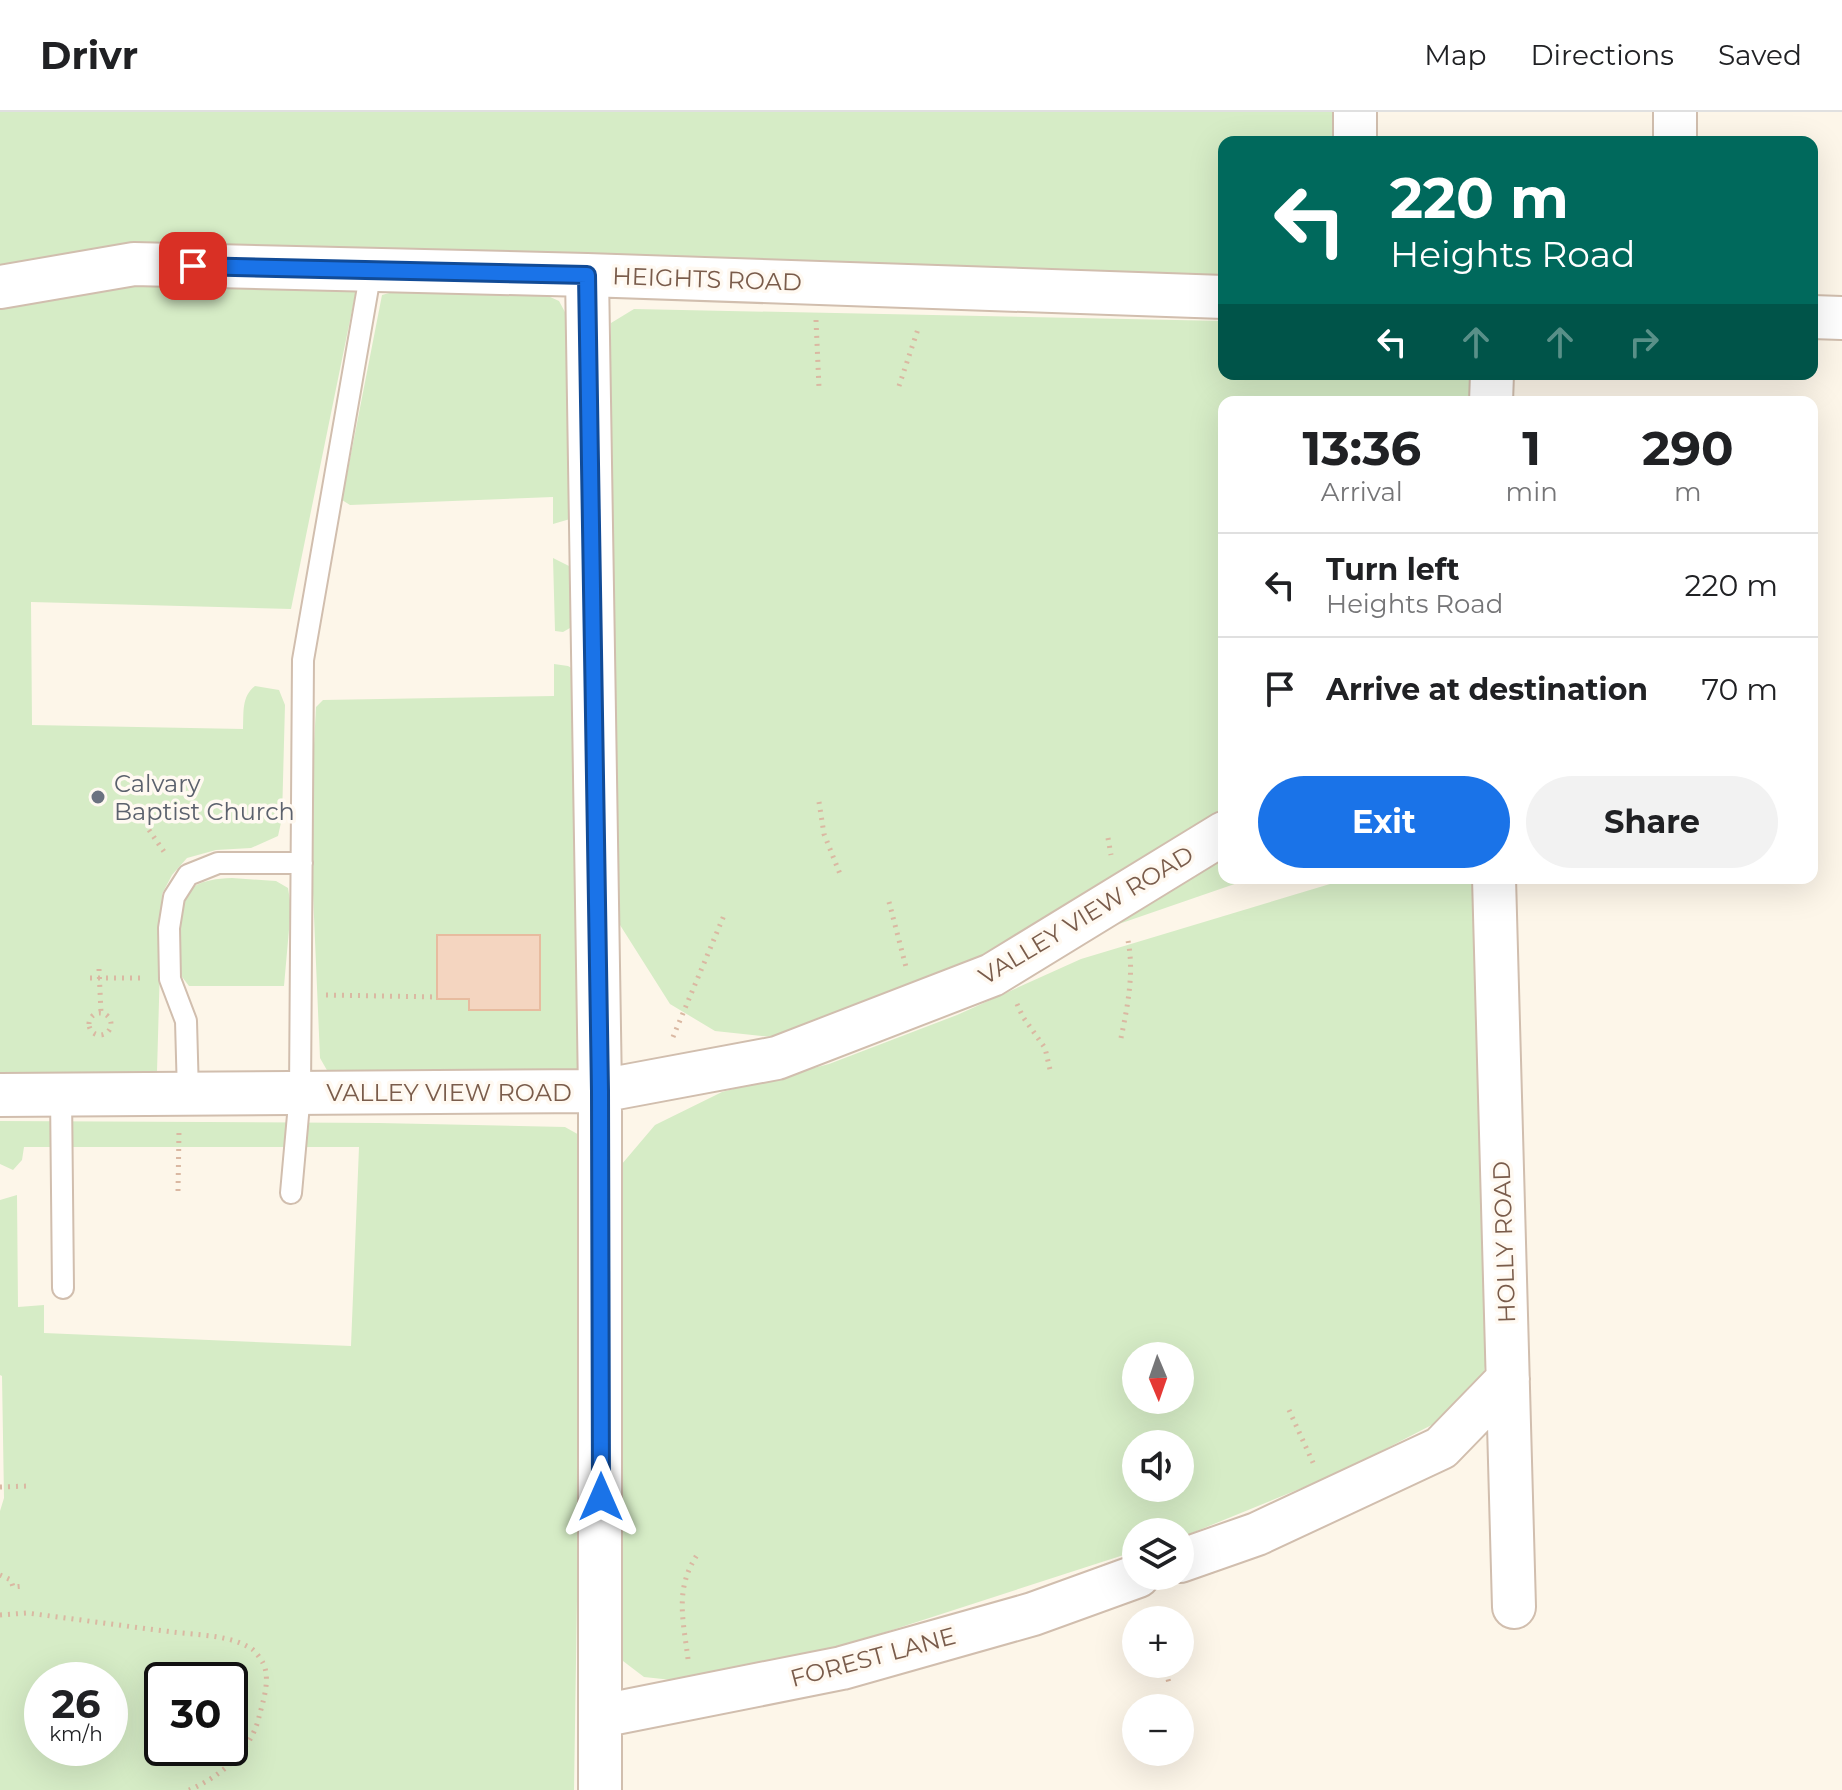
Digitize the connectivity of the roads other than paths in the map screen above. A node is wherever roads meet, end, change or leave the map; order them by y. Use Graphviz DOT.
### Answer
graph roads {
  1 [pos="1355,112"];
  2 [pos="1675,112"];
  3 [pos="1355,136"];
  4 [pos="1675,136"];
  5 [pos="371,270"];
  6 [pos="587,275"];
  7 [pos="0,287"];
  8 [pos="1218,297"];
  9 [pos="1818,317"];
  10 [pos="1842,318"];
  11 [pos="1218,837"];
  12 [pos="302,863"];
  13 [pos="1494,884"];
  14 [pos="600,1091"];
  15 [pos="300,1093"];
  16 [pos="61,1094"];
  17 [pos="184,1094"];
  18 [pos="0,1095"];
  19 [pos="291,1193"];
  20 [pos="63,1288"];
  21 [pos="1508,1379"];
  22 [pos="1194,1556"];
  23 [pos="1122,1582"];
  24 [pos="1514,1607"];
  25 [pos="601,1716"];
  26 [pos="600,1790"];
  1 -- 3 [label="street"];
  2 -- 4 [label="street"];
  5 -- 6 [label="street, HEIGHTS ROAD"];
  5 -- 7 [label="street, HEIGHTS ROAD"];
  5 -- 12 [label="lane"];
  6 -- 8 [label="street, HEIGHTS ROAD"];
  6 -- 14 [label="street"];
  9 -- 10 [label="street"];
  11 -- 14 [label="street, VALLEY VIEW ROAD"];
  12 -- 15 [label="lane"];
  12 -- 17 [label="lane"];
  13 -- 21 [label="street, HOLLY ROAD"];
  14 -- 15 [label="street, VALLEY VIEW ROAD"];
  14 -- 25 [label="street"];
  15 -- 17 [label="street, VALLEY VIEW ROAD"];
  15 -- 19 [label="lane"];
  16 -- 17 [label="street, VALLEY VIEW ROAD"];
  16 -- 18 [label="street, VALLEY VIEW ROAD"];
  16 -- 20 [label="lane"];
  21 -- 22 [label="street"];
  21 -- 24 [label="street, HOLLY ROAD"];
  23 -- 25 [label="street, FOREST LANE"];
  25 -- 26 [label="street"];
}
